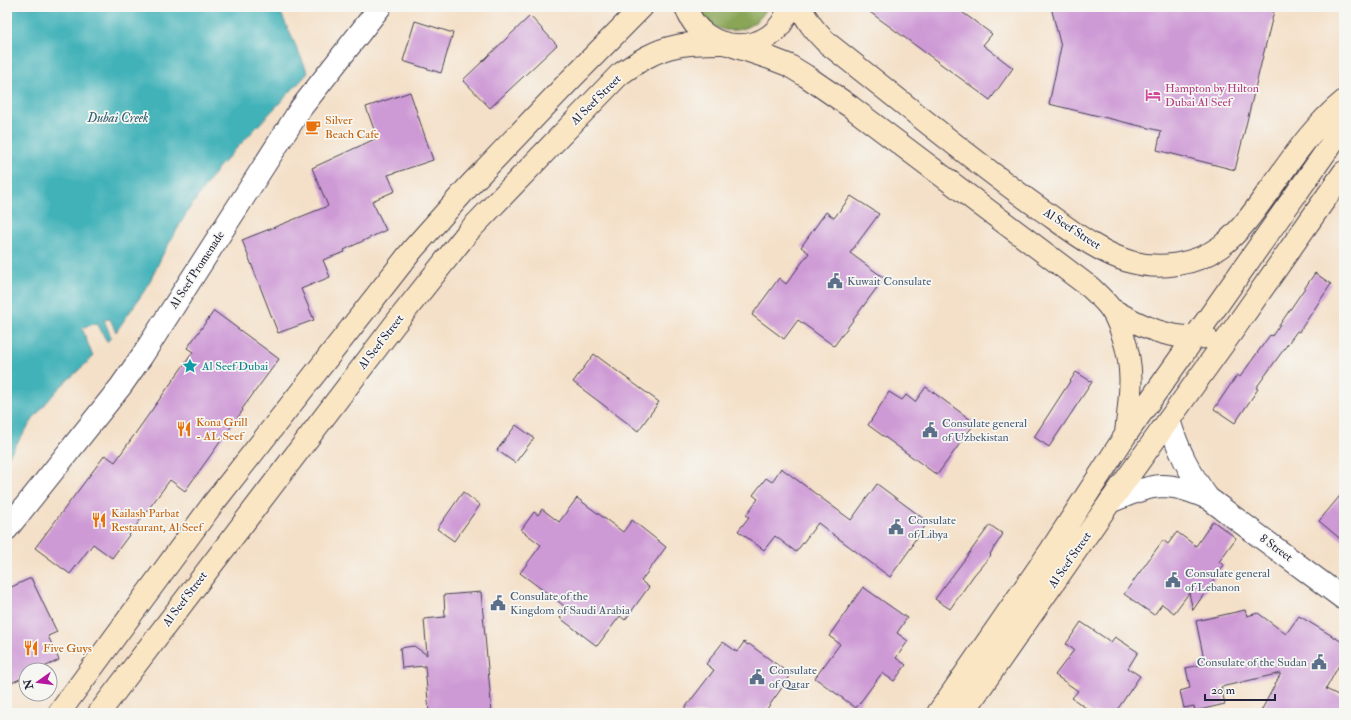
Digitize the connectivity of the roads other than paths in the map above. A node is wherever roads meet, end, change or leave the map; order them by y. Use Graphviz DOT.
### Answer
graph roads {
  1 [pos="380,7"];
  2 [pos="642,7"];
  3 [pos="686,7"];
  4 [pos="789,7"];
  5 [pos="801,7"];
  6 [pos="727,44"];
  7 [pos="1344,101"];
  8 [pos="1344,126"];
  9 [pos="1344,172"];
  10 [pos="1111,309"];
  11 [pos="1234,330"];
  12 [pos="1196,338"];
  13 [pos="1168,420"];
  14 [pos="1125,436"];
  15 [pos="1208,498"];
  16 [pos="1110,502"];
  17 [pos="7,529"];
  18 [pos="1344,599"];
  19 [pos="59,713"];
  20 [pos="99,713"];
  21 [pos="938,713"];
  22 [pos="963,713"];
  1 -- 17 [label="street, Al Seef Promenade"];
  2 -- 19 [label="street"];
  3 -- 6 [label="street, Al Seef Street"];
  4 -- 6 [label="street, Al Seef Street"];
  5 -- 7 [label="street, Al Seef Street"];
  6 -- 10 [label="street, Al Seef Street"];
  6 -- 20 [label="street, Al Seef Street"];
  8 -- 12 [label="street, Al Seef Street"];
  9 -- 11 [label="street, Al Seef Street"];
  10 -- 12 [label="street"];
  10 -- 14 [label="street, Al Seef Street"];
  11 -- 12 [label="street"];
  11 -- 13 [label="street, Al Seef Street"];
  12 -- 14 [label="street, Al Seef Street"];
  13 -- 15 [label="street, 8 Street"];
  13 -- 16 [label="street, Al Seef Street"];
  14 -- 21 [label="street, Al Seef Street"];
  15 -- 16 [label="street, 8 Street"];
  15 -- 18 [label="street, 8 Street"];
  16 -- 22 [label="street, Al Seef Street"];
}
